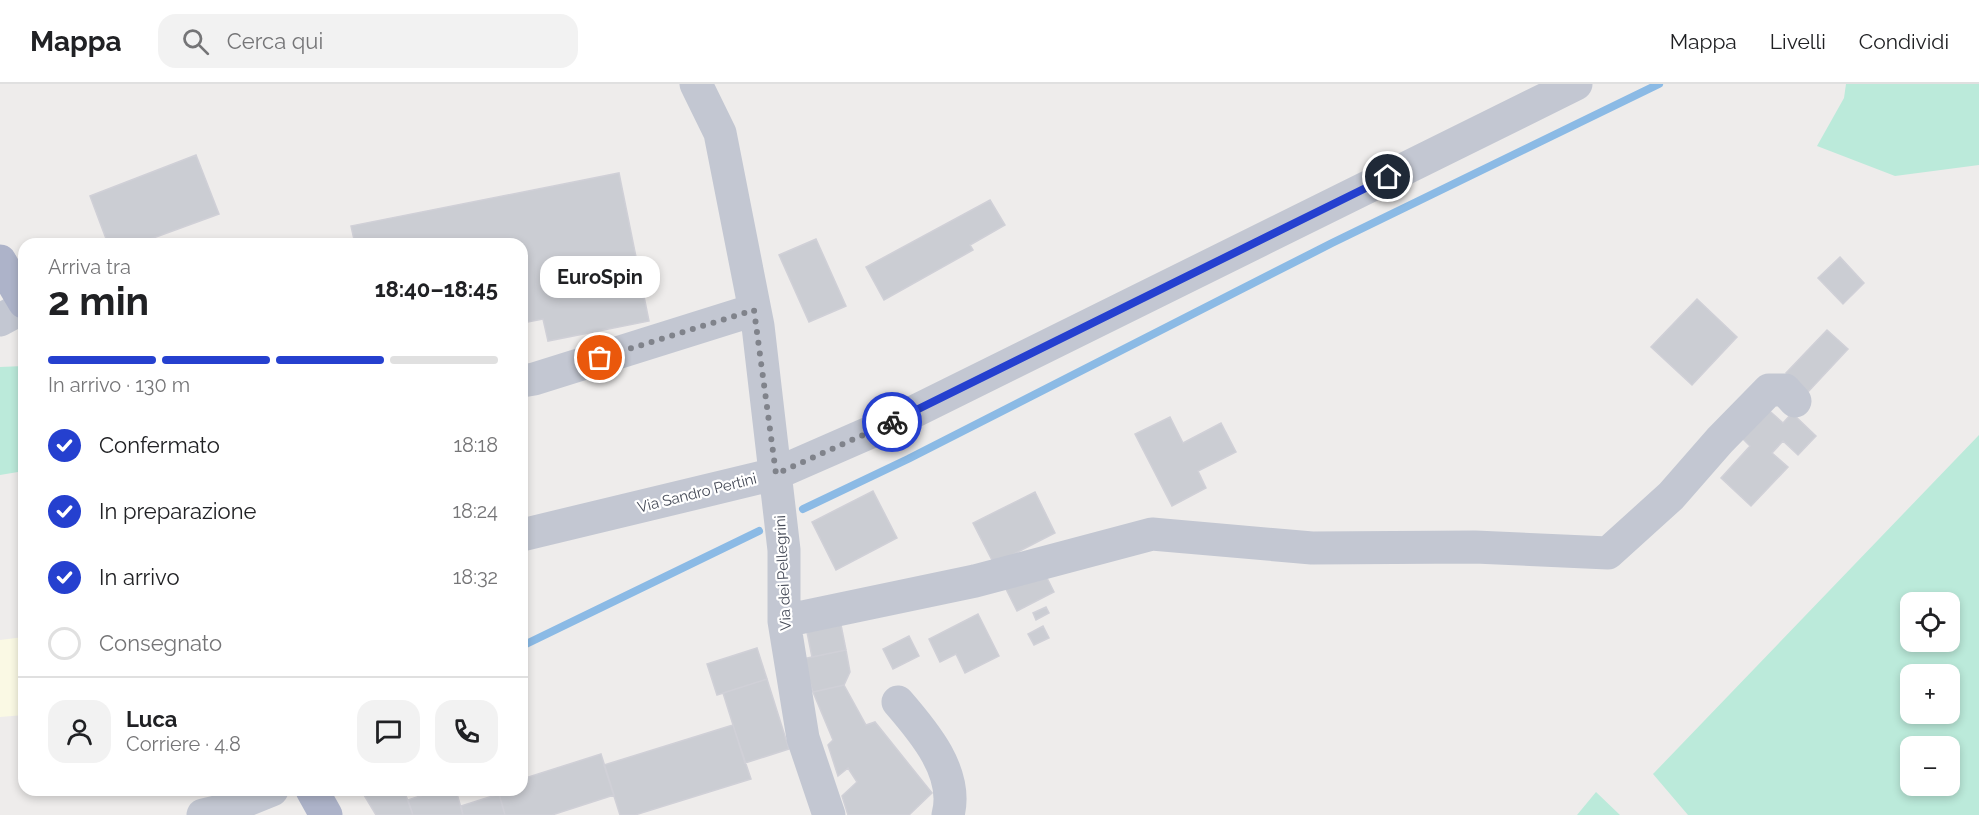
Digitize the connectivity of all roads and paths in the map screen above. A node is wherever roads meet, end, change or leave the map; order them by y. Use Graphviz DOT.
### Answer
graph roads {
  1 [pos="696,84"];
  2 [pos="1576,84"];
  3 [pos="0,261"];
  4 [pos="18,292"];
  5 [pos="18,310"];
  6 [pos="754,310"];
  7 [pos="0,320"];
  8 [pos="528,380"];
  9 [pos="1795,401"];
  10 [pos="776,474"];
  11 [pos="528,534"];
  12 [pos="784,621"];
  13 [pos="898,702"];
  14 [pos="257,796"];
  15 [pos="315,796"];
  16 [pos="203,815"];
  17 [pos="326,815"];
  18 [pos="829,815"];
  19 [pos="948,815"];
  1 -- 6 [label="street, Via dei Pellegrini"];
  2 -- 10 [label="street, Via Sandro Pertini"];
  3 -- 4 [label="main road"];
  5 -- 7 [label="street"];
  6 -- 8 [label="street"];
  6 -- 10 [label="street, Via dei Pellegrini"];
  9 -- 12 [label="street"];
  10 -- 11 [label="street, Via Sandro Pertini"];
  10 -- 12 [label="street, Via dei Pellegrini"];
  12 -- 18 [label="street, Via dei Pellegrini"];
  13 -- 19 [label="street"];
  14 -- 16 [label="street"];
  15 -- 17 [label="main road"];
}
